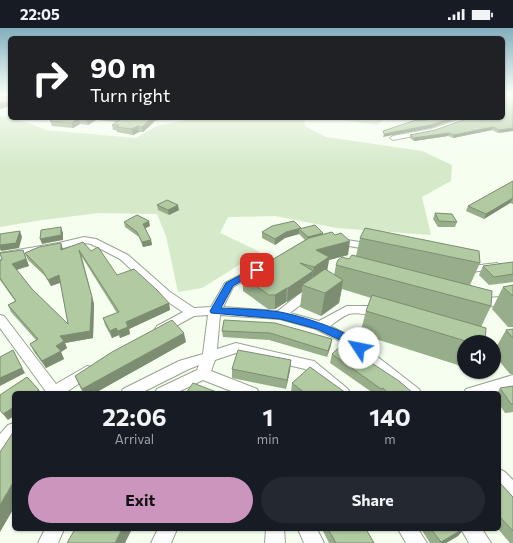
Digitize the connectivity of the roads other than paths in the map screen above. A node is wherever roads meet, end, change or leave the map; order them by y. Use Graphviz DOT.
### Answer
graph roads {
  1 [pos="148,120"];
  2 [pos="454,120"];
  3 [pos="465,120"];
  4 [pos="131,121"];
  5 [pos="460,122"];
  6 [pos="393,138"];
  7 [pos="324,242"];
  8 [pos="381,249"];
  9 [pos="0,256"];
  10 [pos="450,264"];
  11 [pos="510,264"];
  12 [pos="264,267"];
  13 [pos="324,282"];
  14 [pos="470,299"];
  15 [pos="513,300"];
  16 [pos="215,311"];
  17 [pos="192,312"];
  18 [pos="280,315"];
  19 [pos="388,315"];
  20 [pos="0,318"];
  21 [pos="320,326"];
  22 [pos="151,334"];
  23 [pos="209,357"];
  24 [pos="97,364"];
  25 [pos="203,374"];
  26 [pos="513,381"];
  27 [pos="54,391"];
  28 [pos="58,391"];
  29 [pos="132,391"];
  30 [pos="166,391"];
  31 [pos="247,391"];
  32 [pos="340,391"];
  33 [pos="412,391"];
  34 [pos="478,391"];
  35 [pos="501,480"];
  36 [pos="513,492"];
  37 [pos="167,531"];
  38 [pos="275,531"];
  39 [pos="308,531"];
  40 [pos="408,531"];
  41 [pos="472,531"];
  42 [pos="161,543"];
  43 [pos="276,543"];
  44 [pos="314,543"];
  45 [pos="417,543"];
  46 [pos="481,543"];
  1 -- 4 [label="street"];
  2 -- 5 [label="street"];
  3 -- 5 [label="street"];
  5 -- 6 [label="street"];
  7 -- 8 [label="street"];
  9 -- 17 [label="street"];
  10 -- 11 [label="street"];
  12 -- 16 [label="street"];
  13 -- 18 [label="street"];
  14 -- 15 [label="street"];
  16 -- 17 [label="street"];
  16 -- 18 [label="street"];
  16 -- 23 [label="street"];
  17 -- 22 [label="street"];
  18 -- 21 [label="street"];
  19 -- 21 [label="street"];
  20 -- 27 [label="street"];
  21 -- 33 [label="street"];
  23 -- 25 [label="street"];
  23 -- 29 [label="street"];
  23 -- 32 [label="street"];
  24 -- 28 [label="street"];
  25 -- 30 [label="street"];
  25 -- 31 [label="street"];
  26 -- 34 [label="street"];
  35 -- 36 [label="street"];
  37 -- 42 [label="street"];
  38 -- 43 [label="street"];
  39 -- 44 [label="street"];
  40 -- 45 [label="street"];
  41 -- 46 [label="street"];
}
